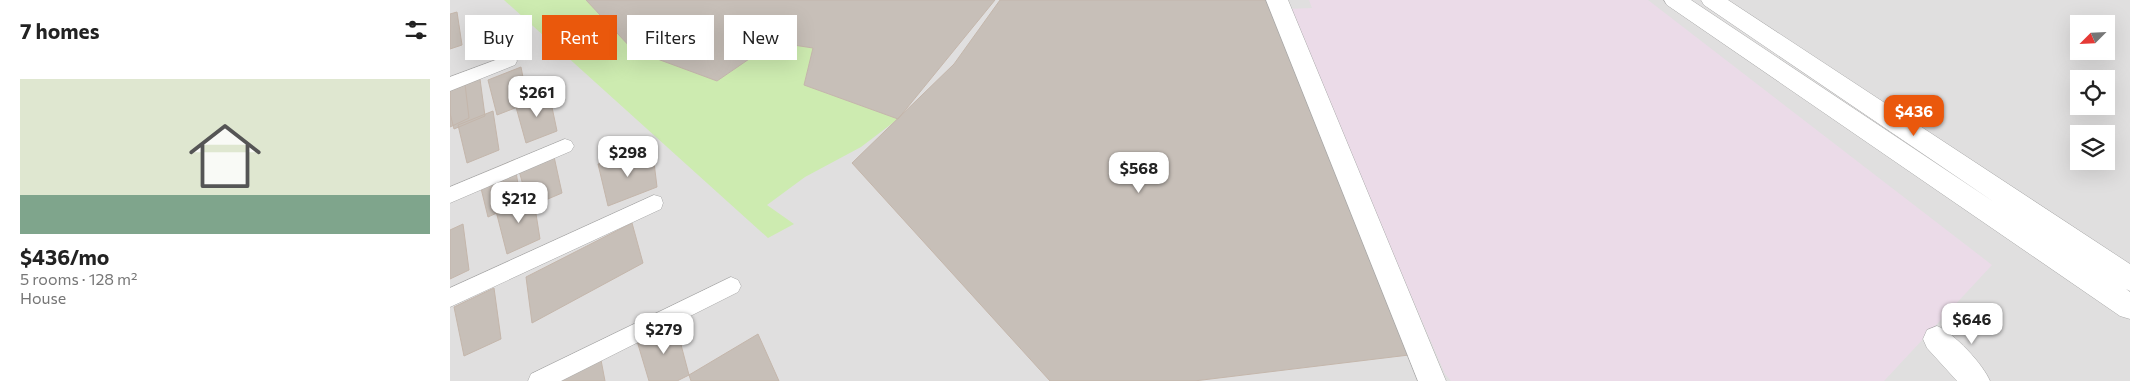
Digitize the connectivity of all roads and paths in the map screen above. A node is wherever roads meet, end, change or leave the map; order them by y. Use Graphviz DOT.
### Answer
graph roads {
  1 [pos="1277,0"];
  2 [pos="1675,0"];
  3 [pos="1712,0"];
  4 [pos="508,61"];
  5 [pos="450,84"];
  6 [pos="565,146"];
  7 [pos="450,195"];
  8 [pos="654,203"];
  9 [pos="2130,279"];
  10 [pos="730,286"];
  11 [pos="450,298"];
  12 [pos="2130,307"];
  13 [pos="1937,340"];
  14 [pos="539,381"];
  15 [pos="1432,381"];
  16 [pos="1976,381"];
  1 -- 15 [label="street"];
  2 -- 12 [label="street"];
  3 -- 9 [label="street"];
  4 -- 5 [label="street"];
  6 -- 7 [label="street"];
  8 -- 11 [label="street"];
  10 -- 14 [label="street"];
  13 -- 16 [label="street"];
}
